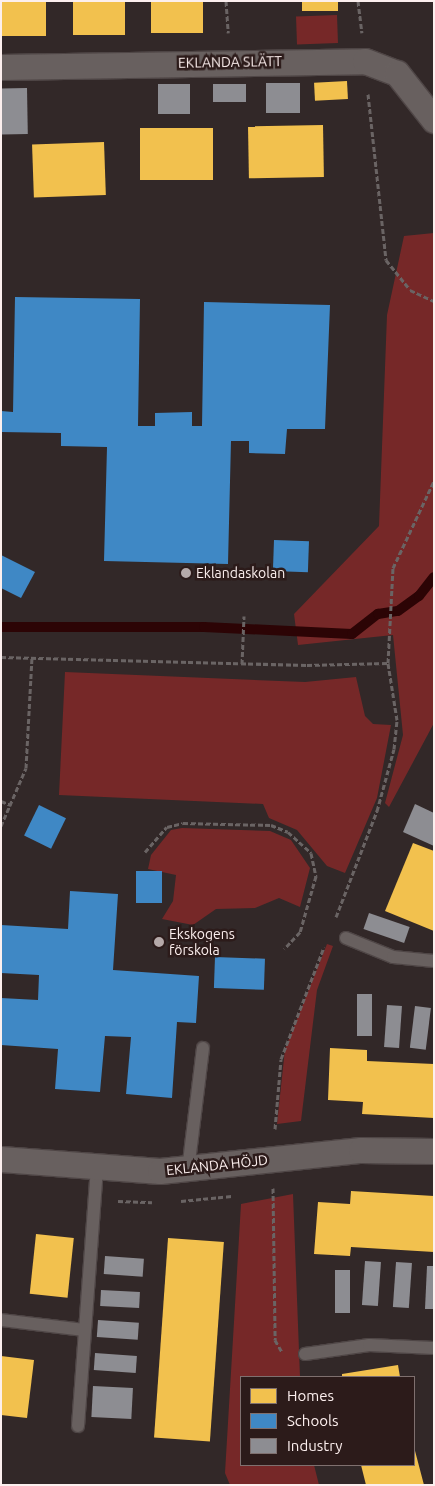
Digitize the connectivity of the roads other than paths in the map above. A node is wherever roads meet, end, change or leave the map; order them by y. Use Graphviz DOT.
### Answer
graph roads {
  1 [pos="1,66"];
  2 [pos="434,120"];
  3 [pos="346,938"];
  4 [pos="434,961"];
  5 [pos="203,1048"];
  6 [pos="434,1152"];
  7 [pos="1,1159"];
  8 [pos="98,1170"];
  9 [pos="188,1170"];
  10 [pos="1,1320"];
  11 [pos="84,1330"];
  12 [pos="434,1348"];
  13 [pos="305,1354"];
  14 [pos="78,1426"];
  1 -- 2 [label="street, EKLANDA SLÄTT"];
  3 -- 4 [label="lane"];
  5 -- 9 [label="lane"];
  6 -- 9 [label="street, EKLANDA HÖJD"];
  7 -- 8 [label="street, EKLANDA HÖJD"];
  8 -- 9 [label="street, EKLANDA HÖJD"];
  8 -- 11 [label="lane"];
  10 -- 11 [label="lane"];
  11 -- 14 [label="lane"];
  12 -- 13 [label="lane"];
}
